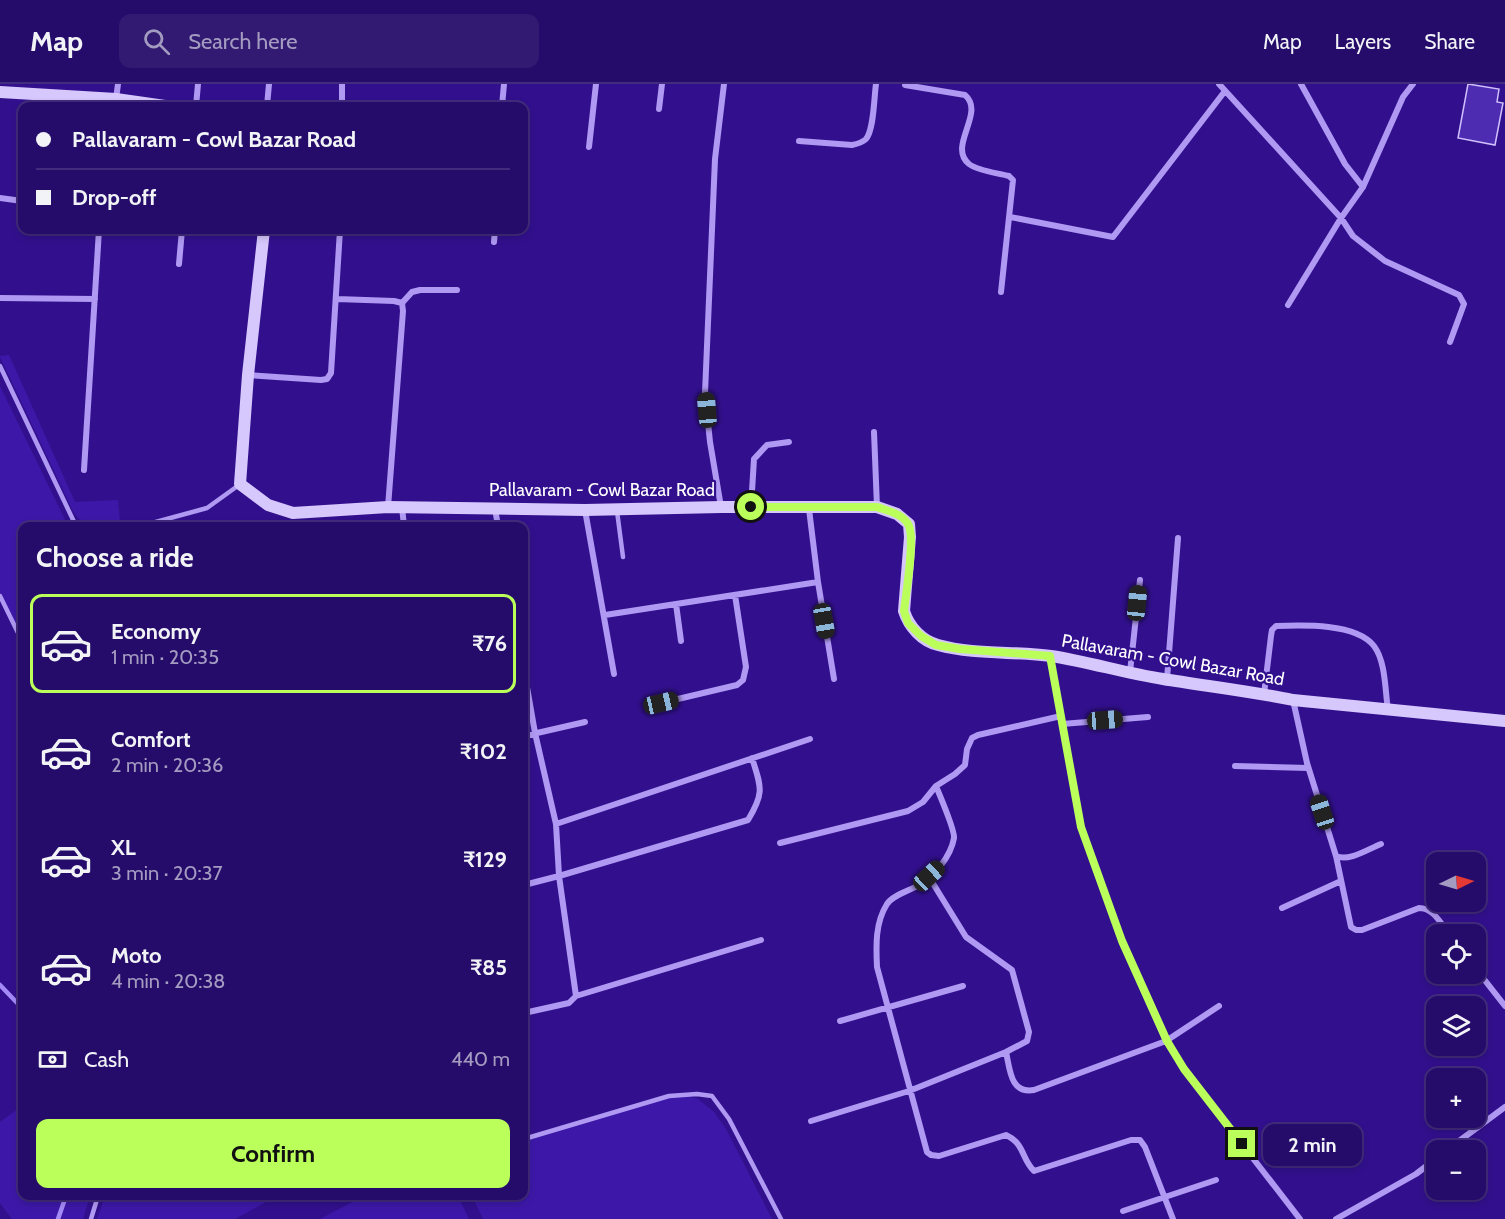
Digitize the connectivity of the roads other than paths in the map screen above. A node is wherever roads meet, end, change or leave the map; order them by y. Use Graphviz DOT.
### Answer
graph roads {
  1 [pos="118,84"];
  2 [pos="198,84"];
  3 [pos="269,84"];
  4 [pos="342,84"];
  5 [pos="504,84"];
  6 [pos="596,84"];
  7 [pos="662,84"];
  8 [pos="724,84"];
  9 [pos="876,84"];
  10 [pos="904,84"];
  11 [pos="1219,84"];
  12 [pos="1300,84"];
  13 [pos="1413,84"];
  14 [pos="34,89"];
  15 [pos="1225,91"];
  16 [pos="0,92"];
  17 [pos="116,99"];
  18 [pos="137,102"];
  19 [pos="196,102"];
  20 [pos="267,102"];
  21 [pos="342,102"];
  22 [pos="502,102"];
  23 [pos="659,109"];
  24 [pos="799,141"];
  25 [pos="589,147"];
  26 [pos="1364,188"];
  27 [pos="0,198"];
  28 [pos="18,200"];
  29 [pos="1010,218"];
  30 [pos="1341,218"];
  31 [pos="99,234"];
  32 [pos="182,234"];
  33 [pos="264,234"];
  34 [pos="340,234"];
  35 [pos="495,234"];
  36 [pos="494,242"];
  37 [pos="178,264"];
  38 [pos="457,290"];
  39 [pos="1001,292"];
  40 [pos="0,298"];
  41 [pos="95,299"];
  42 [pos="337,299"];
  43 [pos="402,303"];
  44 [pos="1288,305"];
  45 [pos="1450,342"];
  46 [pos="0,366"];
  47 [pos="248,375"];
  48 [pos="874,432"];
  49 [pos="789,442"];
  50 [pos="84,470"];
  51 [pos="240,484"];
  52 [pos="388,507"];
  53 [pos="402,507"];
  54 [pos="721,507"];
  55 [pos="751,507"];
  56 [pos="877,507"];
  57 [pos="495,509"];
  58 [pos="617,509"];
  59 [pos="809,509"];
  60 [pos="585,510"];
  61 [pos="74,522"];
  62 [pos="156,522"];
  63 [pos="404,522"];
  64 [pos="497,522"];
  65 [pos="1178,537"];
  66 [pos="623,558"];
  67 [pos="1140,580"];
  68 [pos="818,582"];
  69 [pos="735,595"];
  70 [pos="0,596"];
  71 [pos="676,604"];
  72 [pos="605,615"];
  73 [pos="18,633"];
  74 [pos="681,641"];
  75 [pos="1050,656"];
  76 [pos="1130,672"];
  77 [pos="614,674"];
  78 [pos="834,680"];
  79 [pos="1167,680"];
  80 [pos="528,693"];
  81 [pos="1264,694"];
  82 [pos="1293,700"];
  83 [pos="661,703"];
  84 [pos="1389,710"];
  85 [pos="1061,716"];
  86 [pos="1148,717"];
  87 [pos="1505,721"];
  88 [pos="585,722"];
  89 [pos="1062,724"];
  90 [pos="535,733"];
  91 [pos="528,735"];
  92 [pos="810,739"];
  93 [pos="752,758"];
  94 [pos="1235,766"];
  95 [pos="1308,768"];
  96 [pos="936,786"];
  97 [pos="556,824"];
  98 [pos="780,843"];
  99 [pos="1381,844"];
  100 [pos="1336,856"];
  101 [pos="559,876"];
  102 [pos="929,876"];
  103 [pos="1341,881"];
  104 [pos="528,884"];
  105 [pos="1282,908"];
  106 [pos="1441,924"];
  107 [pos="761,940"];
  108 [pos="1486,982"];
  109 [pos="963,986"];
  110 [pos="576,996"];
  111 [pos="1219,1006"];
  112 [pos="1505,1006"];
  113 [pos="888,1008"];
  114 [pos="528,1012"];
  115 [pos="840,1021"];
  116 [pos="1167,1041"];
  117 [pos="1006,1052"];
  118 [pos="909,1091"];
  119 [pos="1505,1107"];
  120 [pos="812,1120"];
  121 [pos="528,1139"];
  122 [pos="1460,1140"];
  123 [pos="1426,1166"];
  124 [pos="1216,1179"];
  125 [pos="1166,1196"];
  126 [pos="97,1200"];
  127 [pos="1124,1211"];
  128 [pos="91,1219"];
  129 [pos="781,1219"];
  130 [pos="1173,1219"];
  131 [pos="1300,1219"];
  132 [pos="1336,1219"];
  1 -- 17 [label="street"];
  2 -- 19 [label="street"];
  3 -- 20 [label="street"];
  4 -- 21 [label="street"];
  5 -- 22 [label="street"];
  6 -- 25 [label="street"];
  7 -- 23 [label="street"];
  8 -- 54 [label="street"];
  9 -- 24 [label="street"];
  10 -- 29 [label="street"];
  11 -- 15 [label="street"];
  12 -- 26 [label="street"];
  13 -- 26 [label="street"];
  14 -- 16 [label="street"];
  14 -- 17 [label="street"];
  15 -- 29 [label="street"];
  15 -- 30 [label="street"];
  17 -- 18 [label="street"];
  26 -- 30 [label="street"];
  27 -- 28 [label="street"];
  29 -- 39 [label="street"];
  30 -- 44 [label="street"];
  30 -- 45 [label="street"];
  31 -- 41 [label="street"];
  32 -- 37 [label="street"];
  33 -- 47 [label="street"];
  34 -- 42 [label="street"];
  35 -- 36 [label="street"];
  38 -- 43 [label="street"];
  40 -- 41 [label="street"];
  41 -- 50 [label="street"];
  42 -- 43 [label="street"];
  42 -- 47 [label="street"];
  43 -- 52 [label="street"];
  46 -- 61 [label="lane"];
  47 -- 51 [label="street"];
  48 -- 56 [label="street"];
  49 -- 55 [label="street"];
  51 -- 52 [label="street, Pallavaram - Cowl Bazar Road"];
  51 -- 62 [label="lane"];
  52 -- 53 [label="street, Pallavaram - Cowl Bazar Road"];
  53 -- 57 [label="street, Pallavaram - Cowl Bazar Road"];
  53 -- 63 [label="street"];
  54 -- 55 [label="street, Pallavaram - Cowl Bazar Road"];
  54 -- 58 [label="street, Pallavaram - Cowl Bazar Road"];
  55 -- 59 [label="street, Pallavaram - Cowl Bazar Road"];
  56 -- 59 [label="street, Pallavaram - Cowl Bazar Road"];
  56 -- 75 [label="street, Pallavaram - Cowl Bazar Road"];
  57 -- 60 [label="street, Pallavaram - Cowl Bazar Road"];
  57 -- 64 [label="street"];
  58 -- 60 [label="street, Pallavaram - Cowl Bazar Road"];
  58 -- 66 [label="lane"];
  59 -- 68 [label="street"];
  60 -- 72 [label="street"];
  65 -- 79 [label="street"];
  67 -- 76 [label="street"];
  68 -- 69 [label="street"];
  68 -- 78 [label="street"];
  69 -- 71 [label="street"];
  69 -- 83 [label="street"];
  70 -- 73 [label="lane"];
  71 -- 72 [label="street"];
  71 -- 74 [label="street"];
  72 -- 77 [label="street"];
  75 -- 76 [label="street, Pallavaram - Cowl Bazar Road"];
  75 -- 85 [label="street"];
  76 -- 79 [label="street, Pallavaram - Cowl Bazar Road"];
  79 -- 81 [label="street, Pallavaram - Cowl Bazar Road"];
  80 -- 90 [label="street"];
  81 -- 82 [label="street, Pallavaram - Cowl Bazar Road"];
  81 -- 84 [label="street"];
  82 -- 84 [label="street, Pallavaram - Cowl Bazar Road"];
  82 -- 95 [label="street"];
  84 -- 87 [label="street, Pallavaram - Cowl Bazar Road"];
  85 -- 89 [label="street"];
  85 -- 96 [label="street"];
  86 -- 89 [label="street"];
  88 -- 90 [label="street"];
  89 -- 116 [label="street"];
  90 -- 91 [label="street"];
  90 -- 97 [label="street"];
  92 -- 93 [label="street"];
  93 -- 97 [label="street"];
  93 -- 101 [label="street"];
  94 -- 95 [label="street"];
  95 -- 100 [label="street"];
  96 -- 98 [label="street"];
  96 -- 102 [label="street"];
  97 -- 101 [label="street"];
  99 -- 100 [label="street"];
  100 -- 103 [label="street"];
  101 -- 104 [label="street"];
  101 -- 110 [label="street"];
  102 -- 113 [label="street"];
  102 -- 117 [label="street"];
  103 -- 105 [label="street"];
  103 -- 106 [label="street"];
  107 -- 110 [label="street"];
  108 -- 112 [label="street"];
  109 -- 113 [label="street"];
  110 -- 114 [label="street"];
  111 -- 116 [label="street"];
  113 -- 115 [label="street"];
  113 -- 118 [label="street"];
  116 -- 117 [label="street"];
  116 -- 131 [label="street"];
  117 -- 118 [label="street"];
  118 -- 120 [label="street"];
  118 -- 125 [label="street"];
  119 -- 122 [label="street"];
  121 -- 129 [label="lane"];
  123 -- 132 [label="street"];
  124 -- 125 [label="street"];
  125 -- 127 [label="street"];
  125 -- 130 [label="street"];
  126 -- 128 [label="lane"];
}
